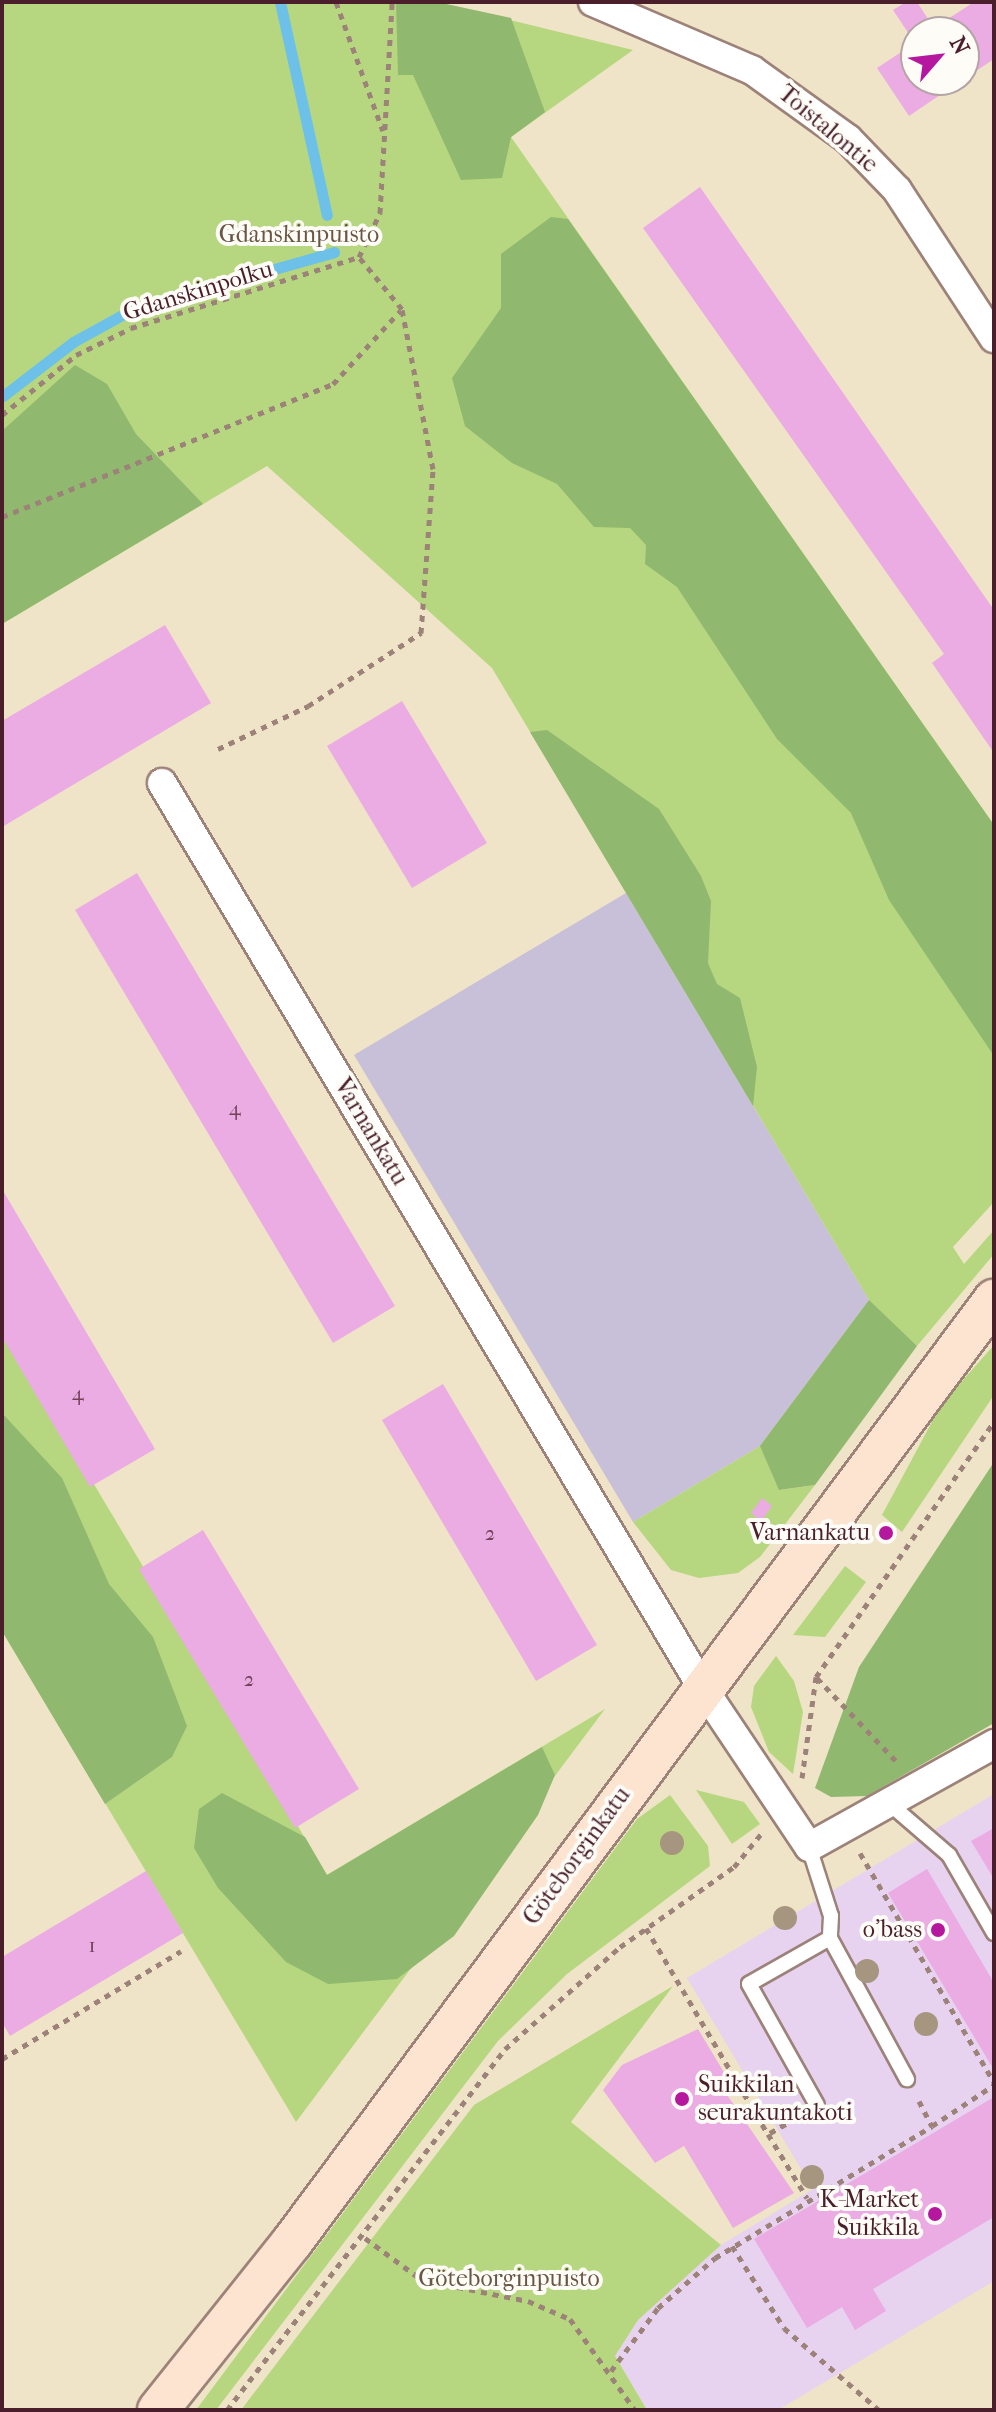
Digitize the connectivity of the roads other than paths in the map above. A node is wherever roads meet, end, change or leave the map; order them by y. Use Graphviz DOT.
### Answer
graph roads {
  1 [pos="593,2"];
  2 [pos="994,338"];
  3 [pos="162,783"];
  4 [pos="994,1300"];
  5 [pos="702,1687"];
  6 [pos="994,1744"];
  7 [pos="891,1805"];
  8 [pos="809,1847"];
  9 [pos="994,1933"];
  10 [pos="830,1938"];
  11 [pos="907,2079"];
  12 [pos="817,2105"];
  13 [pos="158,2410"];
  1 -- 2 [label="street, Toistalontie"];
  3 -- 5 [label="street, Varnankatu"];
  4 -- 5 [label="street, Göteborginkatu"];
  5 -- 8 [label="street, Varnankatu"];
  5 -- 13 [label="street, Göteborginkatu"];
  6 -- 7 [label="street"];
  7 -- 8 [label="street"];
  7 -- 9 [label="lane"];
  8 -- 10 [label="lane"];
  10 -- 11 [label="lane"];
  10 -- 12 [label="lane"];
}
